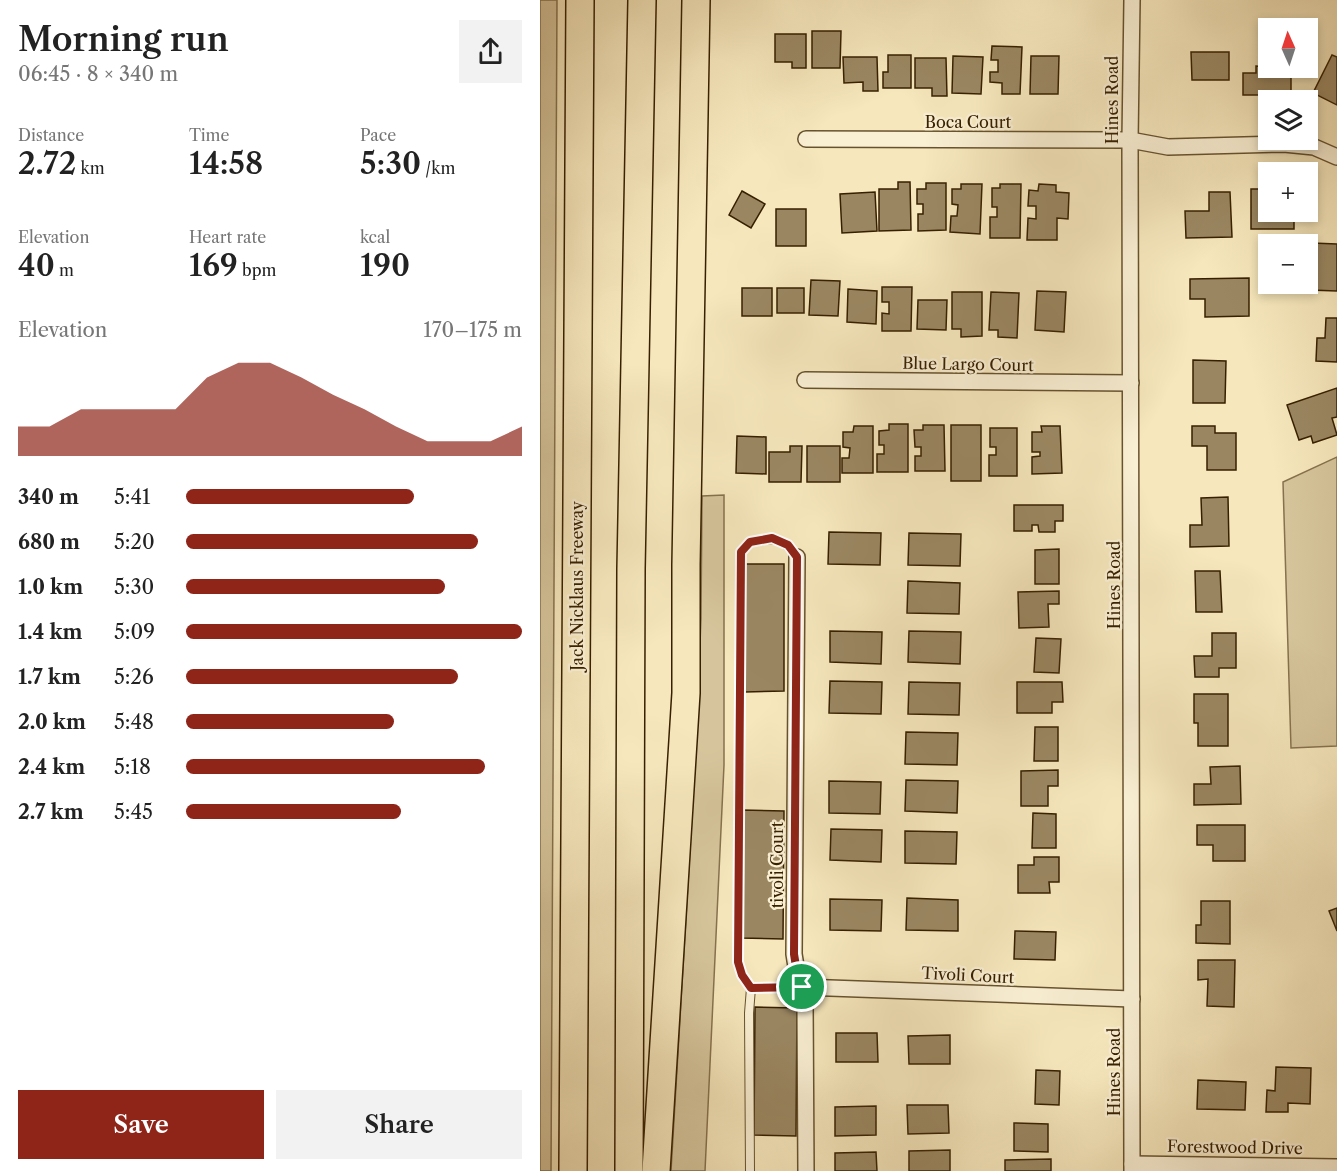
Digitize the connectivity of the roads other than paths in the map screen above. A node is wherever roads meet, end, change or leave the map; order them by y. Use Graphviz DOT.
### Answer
graph roads {
  1 [pos="580,0"];
  2 [pos="642,0"];
  3 [pos="696,0"];
  4 [pos="1132,0"];
  5 [pos="806,139"];
  6 [pos="1130,140"];
  7 [pos="1337,157"];
  8 [pos="805,380"];
  9 [pos="1131,383"];
  10 [pos="797,557"];
  11 [pos="802,987"];
  12 [pos="751,988"];
  13 [pos="1132,999"];
  14 [pos="1132,1167"];
  15 [pos="1337,1167"];
  16 [pos="573,1171"];
  17 [pos="629,1171"];
  18 [pos="656,1171"];
  19 [pos="750,1171"];
  20 [pos="806,1171"];
  1 -- 16 [label="highway, Jack Nicklaus Freeway"];
  2 -- 17 [label="highway"];
  3 -- 18 [label="highway"];
  4 -- 6 [label="street, Hines Road"];
  5 -- 6 [label="street, Boca Court"];
  6 -- 7 [label="street, Boca Court"];
  6 -- 9 [label="street, Hines Road"];
  8 -- 9 [label="street, Blue Largo Court"];
  9 -- 13 [label="street, Hines Road"];
  10 -- 11 [label="street, tivoli Court"];
  10 -- 12 [label="lane"];
  11 -- 12 [label="lane"];
  11 -- 13 [label="street, Tivoli Court"];
  11 -- 20 [label="street, tivoli Court"];
  12 -- 19 [label="lane"];
  13 -- 14 [label="street, Hines Road"];
  14 -- 15 [label="street, Forestwood Drive"];
}
